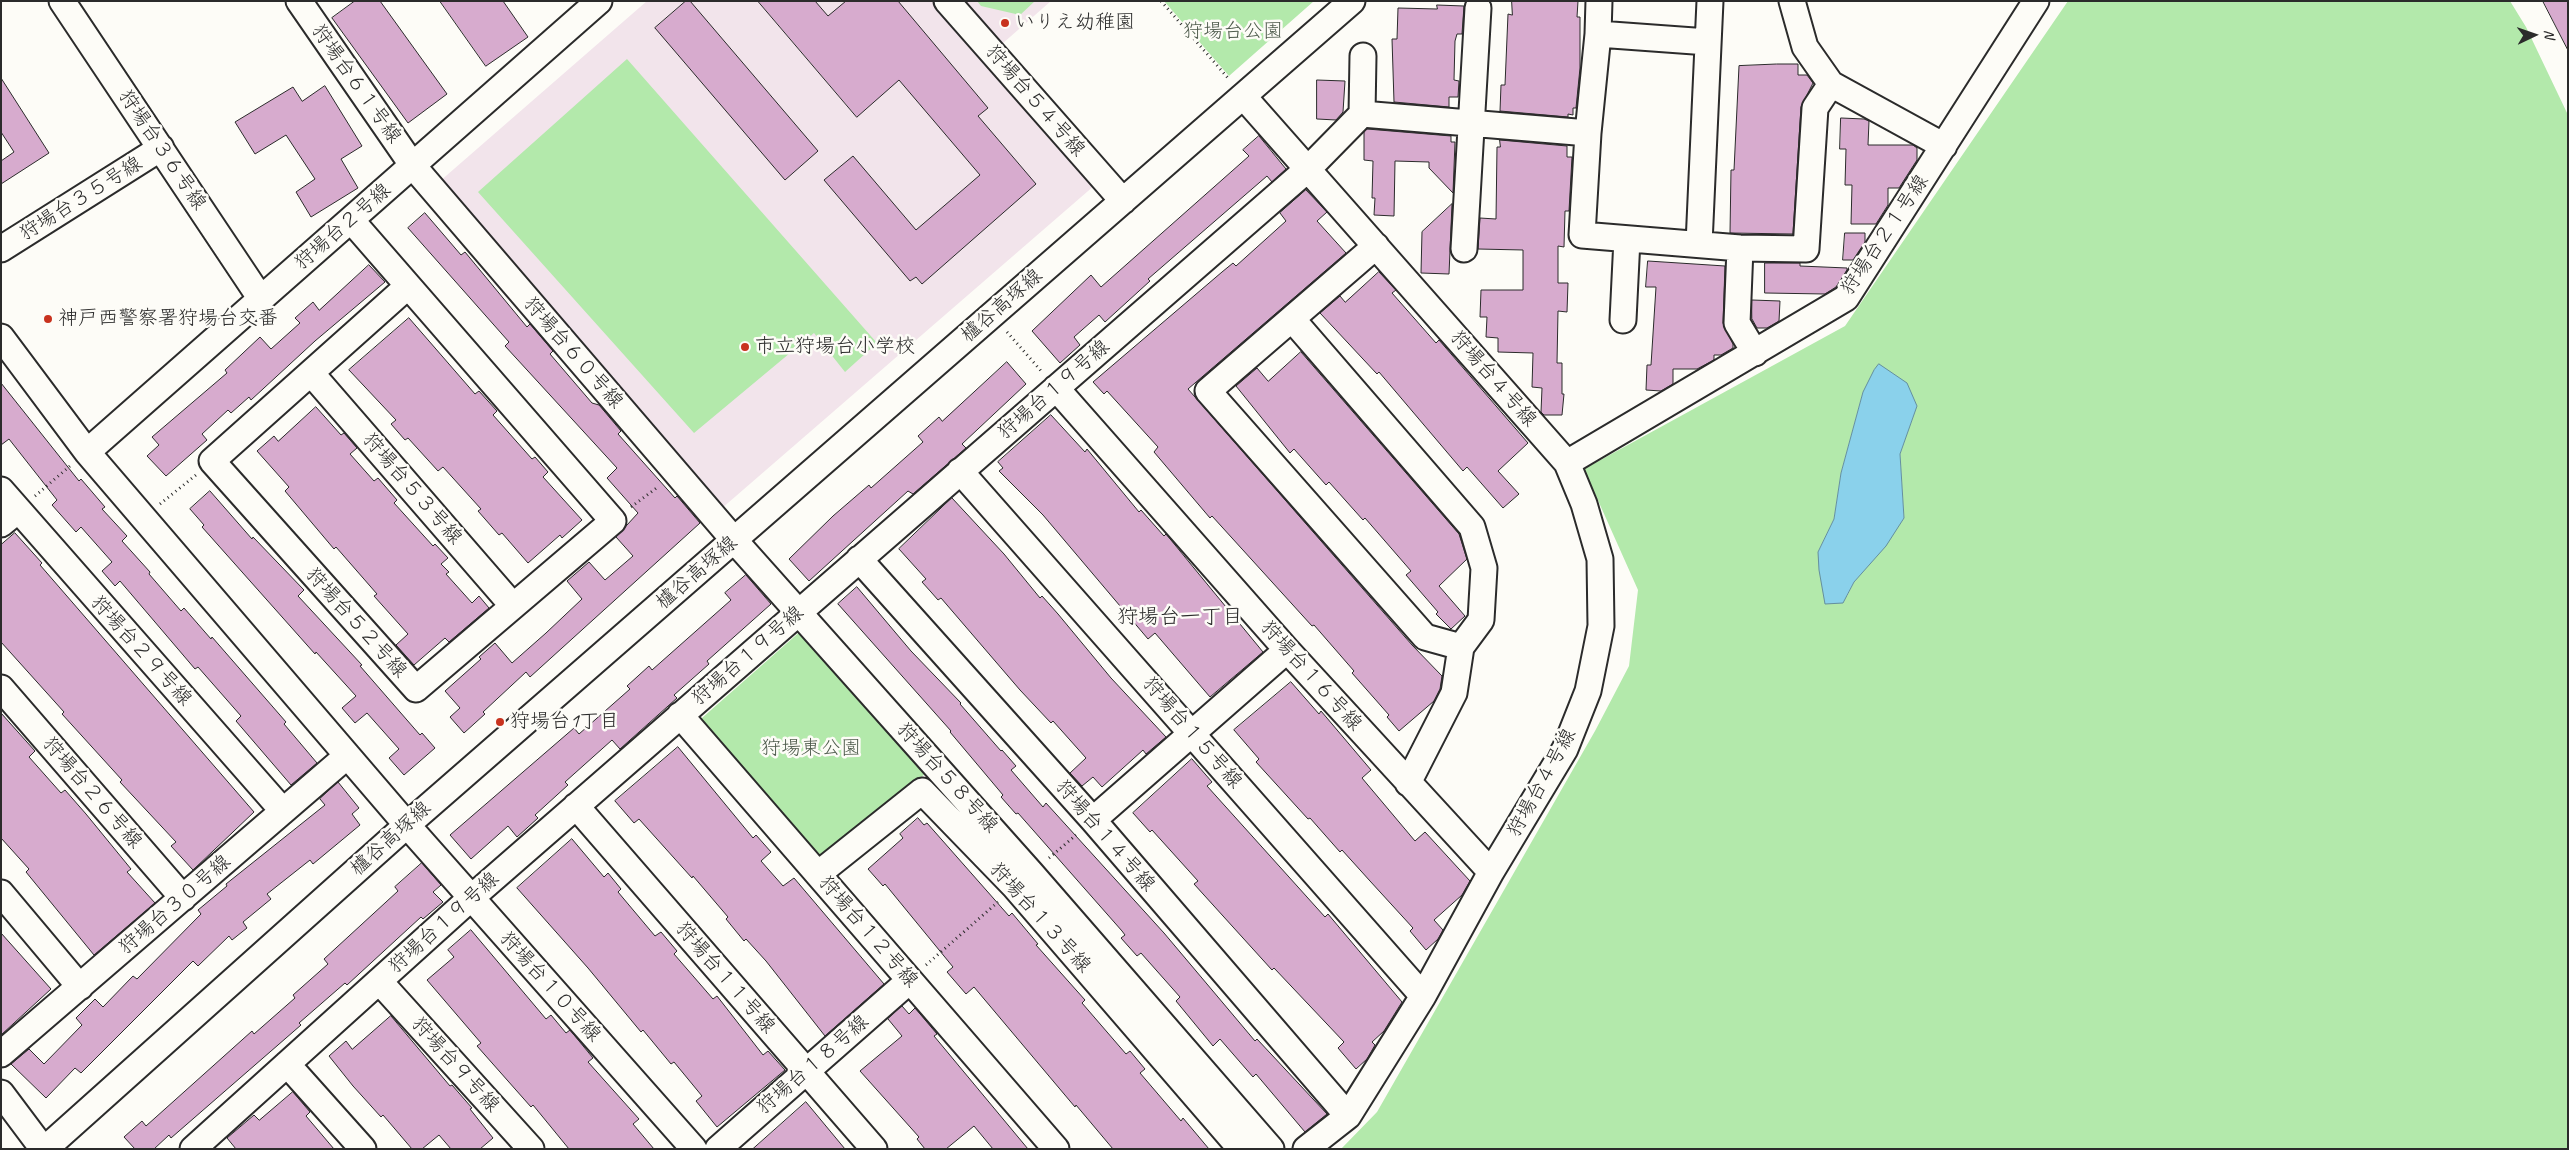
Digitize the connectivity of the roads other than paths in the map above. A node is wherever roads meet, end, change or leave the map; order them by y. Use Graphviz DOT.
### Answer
graph roads {
  1 [pos="62,1"];
  2 [pos="299,1"];
  3 [pos="599,1"];
  4 [pos="947,1"];
  5 [pos="1352,1"];
  6 [pos="1599,1"];
  7 [pos="1710,1"];
  8 [pos="1792,1"];
  9 [pos="2036,1"];
  10 [pos="1478,8"];
  11 [pos="1598,34"];
  12 [pos="1708,42"];
  13 [pos="1363,56"];
  14 [pos="1830,84"];
  15 [pos="1243,96"];
  16 [pos="1362,114"];
  17 [pos="1470,123"];
  18 [pos="1588,133"];
  19 [pos="1944,146"];
  20 [pos="161,148"];
  21 [pos="413,166"];
  22 [pos="1309,168"];
  23 [pos="1123,201"];
  24 [pos="351,220"];
  25 [pos="1628,238"];
  26 [pos="1699,244"];
  27 [pos="1376,246"];
  28 [pos="1740,248"];
  29 [pos="1,249"];
  30 [pos="1464,249"];
  31 [pos="408,286"];
  32 [pos="261,299"];
  33 [pos="1292,319"];
  34 [pos="1623,320"];
  35 [pos="1,337"];
  36 [pos="1754,353"];
  37 [pos="311,373"];
  38 [pos="1056,388"];
  39 [pos="87,452"];
  40 [pos="1567,463"];
  41 [pos="960,471"];
  42 [pos="1,490"];
  43 [pos="9,518"];
  44 [pos="734,540"];
  45 [pos="859,559"];
  46 [pos="514,606"];
  47 [pos="799,611"];
  48 [pos="1461,647"];
  49 [pos="1287,650"];
  50 [pos="1,688"];
  51 [pos="680,715"];
  52 [pos="1192,734"];
  53 [pos="347,756"];
  54 [pos="1408,783"];
  55 [pos="576,806"];
  56 [pos="283,811"];
  57 [pos="1093,820"];
  58 [pos="407,825"];
  59 [pos="1491,872"];
  60 [pos="818,874"];
  61 [pos="1023,880"];
  62 [pos="1,894"];
  63 [pos="183,898"];
  64 [pos="471,898"];
  65 [pos="378,981"];
  66 [pos="909,981"];
  67 [pos="80,987"];
  68 [pos="1423,996"];
  69 [pos="1,1054"];
  70 [pos="287,1064"];
  71 [pos="806,1072"];
  72 [pos="1,1093"];
  73 [pos="1348,1116"];
  74 [pos="196,1148"];
  75 [pos="44,1149"];
  76 [pos="363,1149"];
  77 [pos="531,1149"];
  78 [pos="694,1149"];
  79 [pos="718,1149"];
  80 [pos="874,1149"];
  81 [pos="1056,1149"];
  82 [pos="1241,1149"];
  83 [pos="1271,1149"];
  84 [pos="1306,1149"];
  1 -- 20 [label="street, 狩場台３６号線"];
  2 -- 21 [label="street, 狩場台６１号線"];
  3 -- 21 [label="street, 狩場台２号線"];
  4 -- 23 [label="street, 狩場台５４号線"];
  5 -- 15 [label="street, 櫨谷高塚線"];
  6 -- 11 [label="street"];
  7 -- 12 [label="street"];
  8 -- 14 [label="street"];
  9 -- 19 [label="street, 狩場台２１号線"];
  10 -- 17 [label="street"];
  11 -- 12 [label="street"];
  11 -- 18 [label="street"];
  12 -- 26 [label="street"];
  13 -- 16 [label="street"];
  14 -- 19 [label="street"];
  14 -- 28 [label="street"];
  15 -- 22 [label="street, 狩場台４号線"];
  15 -- 23 [label="street, 櫨谷高塚線"];
  16 -- 17 [label="street"];
  16 -- 22 [label="street, 狩場台１９号線"];
  17 -- 18 [label="street"];
  17 -- 30 [label="street"];
  18 -- 25 [label="street"];
  19 -- 36 [label="street, 狩場台２１号線"];
  20 -- 29 [label="street, 狩場台３５号線"];
  20 -- 32 [label="street, 狩場台３６号線"];
  21 -- 24 [label="street, 狩場台２号線"];
  21 -- 44 [label="street, 狩場台６０号線"];
  22 -- 27 [label="street, 狩場台４号線"];
  22 -- 38 [label="street, 狩場台１９号線"];
  23 -- 44 [label="street, 櫨谷高塚線"];
  24 -- 31 [label="street"];
  24 -- 32 [label="street, 狩場台２号線"];
  25 -- 26 [label="street"];
  25 -- 34 [label="street"];
  26 -- 28 [label="street"];
  27 -- 33 [label="street"];
  27 -- 40 [label="street, 狩場台４号線"];
  28 -- 36 [label="street"];
  31 -- 37 [label="street"];
  31 -- 46 [label="street, 狩場台５２号線"];
  32 -- 39 [label="street, 狩場台２号線"];
  33 -- 48 [label="street"];
  33 -- 48 [label="street"];
  35 -- 39 [label="street, 狩場台１０号線"];
  36 -- 40 [label="street, 狩場台２１号線"];
  37 -- 46 [label="street, 狩場台５３号線"];
  37 -- 46 [label="street, 狩場台５２号線"];
  38 -- 41 [label="street, 狩場台１９号線"];
  38 -- 49 [label="street, 狩場台１６号線"];
  39 -- 53 [label="street, 狩場台１０号線"];
  40 -- 59 [label="street, 狩場台４号線"];
  41 -- 45 [label="street, 狩場台１９号線"];
  41 -- 52 [label="street, 狩場台１５号線"];
  42 -- 43 [label="street, 狩場台２９号線"];
  43 -- 56 [label="street, 狩場台２９号線"];
  44 -- 47 [label="street, 狩場台５８号線"];
  44 -- 58 [label="street, 櫨谷高塚線"];
  45 -- 47 [label="street, 狩場台１９号線"];
  45 -- 57 [label="street, 狩場台１４号線"];
  47 -- 51 [label="street, 狩場台１９号線"];
  47 -- 61 [label="street, 狩場台５８号線"];
  48 -- 54 [label="street"];
  49 -- 52 [label="street"];
  49 -- 54 [label="street, 狩場台１６号線"];
  50 -- 63 [label="street, 狩場台２６号線"];
  51 -- 55 [label="street, 狩場台１９号線"];
  51 -- 60 [label="street, 狩場台１２号線"];
  52 -- 57 [label="street"];
  52 -- 68 [label="street, 狩場台１５号線"];
  53 -- 56 [label="street, 狩場台３０号線"];
  53 -- 58 [label="street, 狩場台１０号線"];
  54 -- 59 [label="street, 狩場台１６号線"];
  55 -- 64 [label="street, 狩場台１９号線"];
  55 -- 71 [label="street, 狩場台１１号線"];
  56 -- 63 [label="street, 狩場台３０号線"];
  57 -- 73 [label="street, 狩場台１４号線"];
  58 -- 64 [label="street, 狩場台１０号線"];
  58 -- 75 [label="street, 櫨谷高塚線"];
  59 -- 68 [label="street, 狩場台４号線"];
  60 -- 61 [label="street, 狩場台１３号線"];
  60 -- 66 [label="street, 狩場台１２号線"];
  61 -- 82 [label="street, 狩場台１３号線"];
  61 -- 83 [label="street, 狩場台５８号線"];
  62 -- 67 [label="street"];
  63 -- 67 [label="street, 狩場台３０号線"];
  64 -- 65 [label="street, 狩場台１９号線"];
  64 -- 78 [label="street, 狩場台１０号線"];
  65 -- 70 [label="street, 狩場台１９号線"];
  65 -- 77 [label="street, 狩場台９号線"];
  66 -- 71 [label="street, 狩場台１８号線"];
  66 -- 81 [label="street, 狩場台１２号線"];
  67 -- 69 [label="street, 狩場台３０号線"];
  68 -- 73 [label="street, 狩場台４号線"];
  70 -- 74 [label="street, 狩場台１９号線"];
  70 -- 76 [label="street"];
  71 -- 79 [label="street, 狩場台１８号線"];
  71 -- 80 [label="street, 狩場台１１号線"];
  72 -- 75 [label="street"];
  73 -- 84 [label="street, 狩場台４号線"];
}
